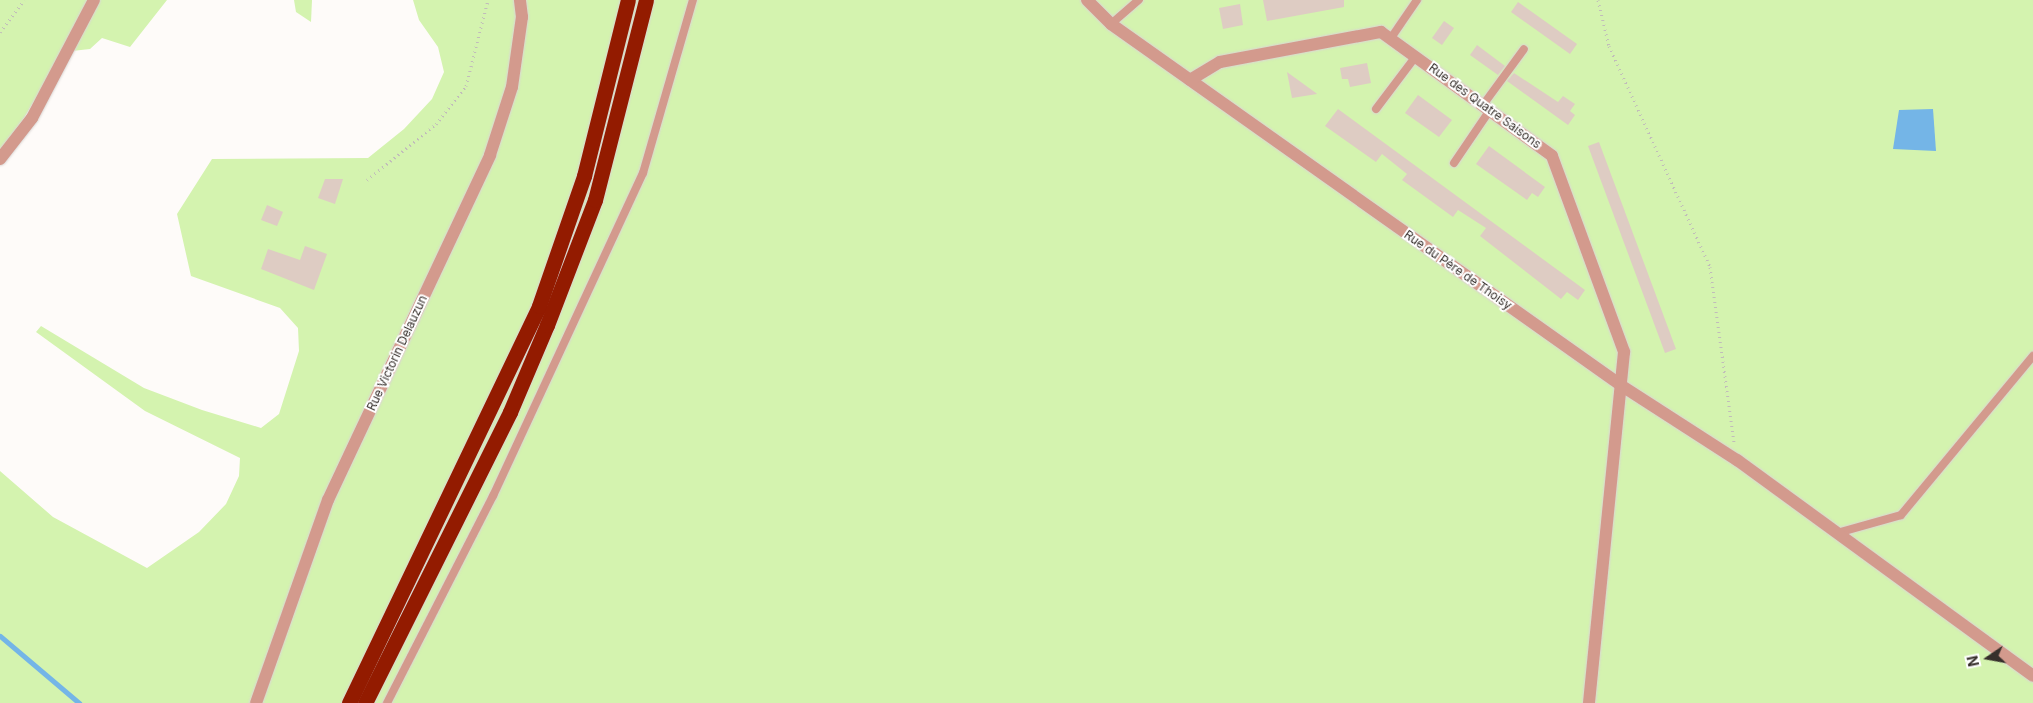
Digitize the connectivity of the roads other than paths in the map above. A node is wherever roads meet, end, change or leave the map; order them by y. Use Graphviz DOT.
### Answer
graph roads {
  1 [pos="94,0"];
  2 [pos="520,0"];
  3 [pos="628,0"];
  4 [pos="646,0"];
  5 [pos="694,0"];
  6 [pos="1087,0"];
  7 [pos="1139,0"];
  8 [pos="1417,0"];
  9 [pos="1111,24"];
  10 [pos="1391,38"];
  11 [pos="1524,49"];
  12 [pos="1416,56"];
  13 [pos="1190,80"];
  14 [pos="1487,107"];
  15 [pos="1376,108"];
  16 [pos="0,159"];
  17 [pos="1454,164"];
  18 [pos="2033,356"];
  19 [pos="1622,386"];
  20 [pos="1835,533"];
  21 [pos="2033,676"];
  22 [pos="256,703"];
  23 [pos="349,703"];
  24 [pos="365,703"];
  25 [pos="387,703"];
  26 [pos="1589,703"];
  1 -- 16 [label="street"];
  2 -- 22 [label="street, Rue Victorin Delauzun"];
  3 -- 23 [label="highway"];
  4 -- 24 [label="highway"];
  5 -- 25 [label="lane"];
  6 -- 9 [label="street, Rue du Père de Thoisy"];
  7 -- 9 [label="lane"];
  8 -- 10 [label="lane"];
  9 -- 13 [label="street, Rue du Père de Thoisy"];
  10 -- 12 [label="street, Rue des Quatre Saisons"];
  10 -- 13 [label="street, Rue des Quatre Saisons"];
  11 -- 14 [label="lane"];
  12 -- 14 [label="street, Rue des Quatre Saisons"];
  12 -- 15 [label="lane"];
  13 -- 19 [label="street, Rue du Père de Thoisy"];
  14 -- 17 [label="lane"];
  14 -- 19 [label="street, Rue des Quatre Saisons"];
  18 -- 20 [label="lane"];
  19 -- 20 [label="street, Rue du Père de Thoisy"];
  19 -- 26 [label="street, Rue des Quatre Saisons"];
  20 -- 21 [label="street, Rue du Père de Thoisy"];
}
